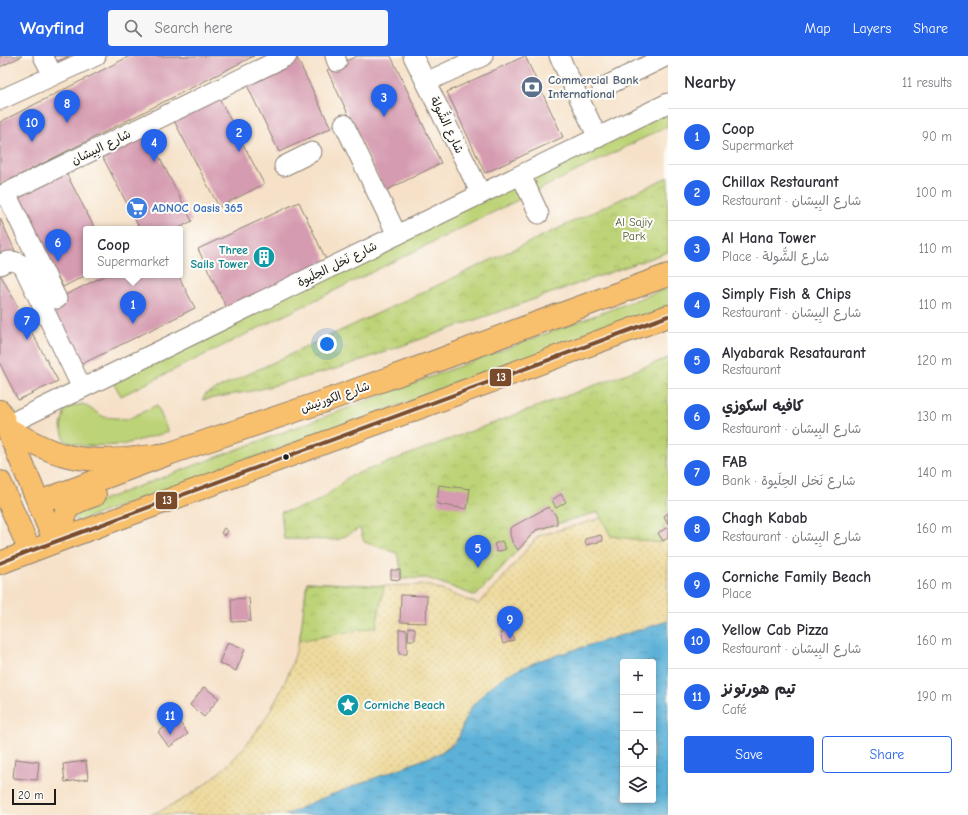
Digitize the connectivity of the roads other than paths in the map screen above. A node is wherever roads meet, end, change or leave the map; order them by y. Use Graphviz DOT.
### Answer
graph roads {
  1 [pos="43,56"];
  2 [pos="96,56"];
  3 [pos="287,56"];
  4 [pos="413,56"];
  5 [pos="483,56"];
  6 [pos="559,56"];
  7 [pos="666,58"];
  8 [pos="53,76"];
  9 [pos="426,82"];
  10 [pos="602,88"];
  11 [pos="0,100"];
  12 [pos="668,103"];
  13 [pos="344,124"];
  14 [pos="598,138"];
  15 [pos="312,152"];
  16 [pos="284,166"];
  17 [pos="521,175"];
  18 [pos="3,194"];
  19 [pos="481,194"];
  20 [pos="539,214"];
  21 [pos="397,235"];
  22 [pos="0,264"];
  23 [pos="668,275"];
  24 [pos="57,299"];
  25 [pos="668,316"];
  26 [pos="82,388"];
  27 [pos="5,422"];
  28 [pos="238,431"];
  29 [pos="168,454"];
  30 [pos="0,482"];
  31 [pos="39,502"];
  32 [pos="7,514"];
  33 [pos="62,539"];
  34 [pos="30,551"];
  35 [pos="0,563"];
  1 -- 8 [label="street"];
  2 -- 8 [label="street"];
  3 -- 18 [label="street, شارع البِيشان"];
  4 -- 9 [label="street, شارع الشُّولة"];
  5 -- 9 [label="street"];
  6 -- 14 [label="street"];
  7 -- 10 [label="street"];
  8 -- 11 [label="street"];
  9 -- 19 [label="street, شارع الشُّولة"];
  12 -- 14 [label="street, شارع نَخل الحِلَيوة"];
  13 -- 21 [label="street"];
  14 -- 17 [label="street, شارع نَخل الحِلَيوة"];
  15 -- 16 [label="street"];
  17 -- 19 [label="street, شارع نَخل الحِلَيوة"];
  17 -- 20 [label="street"];
  18 -- 24 [label="street"];
  19 -- 21 [label="street, شارع نَخل الحِلَيوة"];
  21 -- 26 [label="street, شارع نَخل الحِلَيوة"];
  22 -- 26 [label="street"];
  23 -- 28 [label="main road, شارع الكورنيش"];
  25 -- 33 [label="main road"];
  26 -- 27 [label="street, شارع نَخل الحِلَيوة"];
  27 -- 29 [label="main road"];
  27 -- 31 [label="main road"];
  28 -- 29 [label="main road, شارع الكورنيش"];
  28 -- 33 [label="main road"];
  29 -- 31 [label="main road, شارع الكورنيش"];
  30 -- 32 [label="main road"];
  31 -- 32 [label="main road, شارع الكورنيش"];
  31 -- 33 [label="main road"];
  32 -- 34 [label="main road"];
  33 -- 34 [label="main road"];
  34 -- 35 [label="main road"];
}
